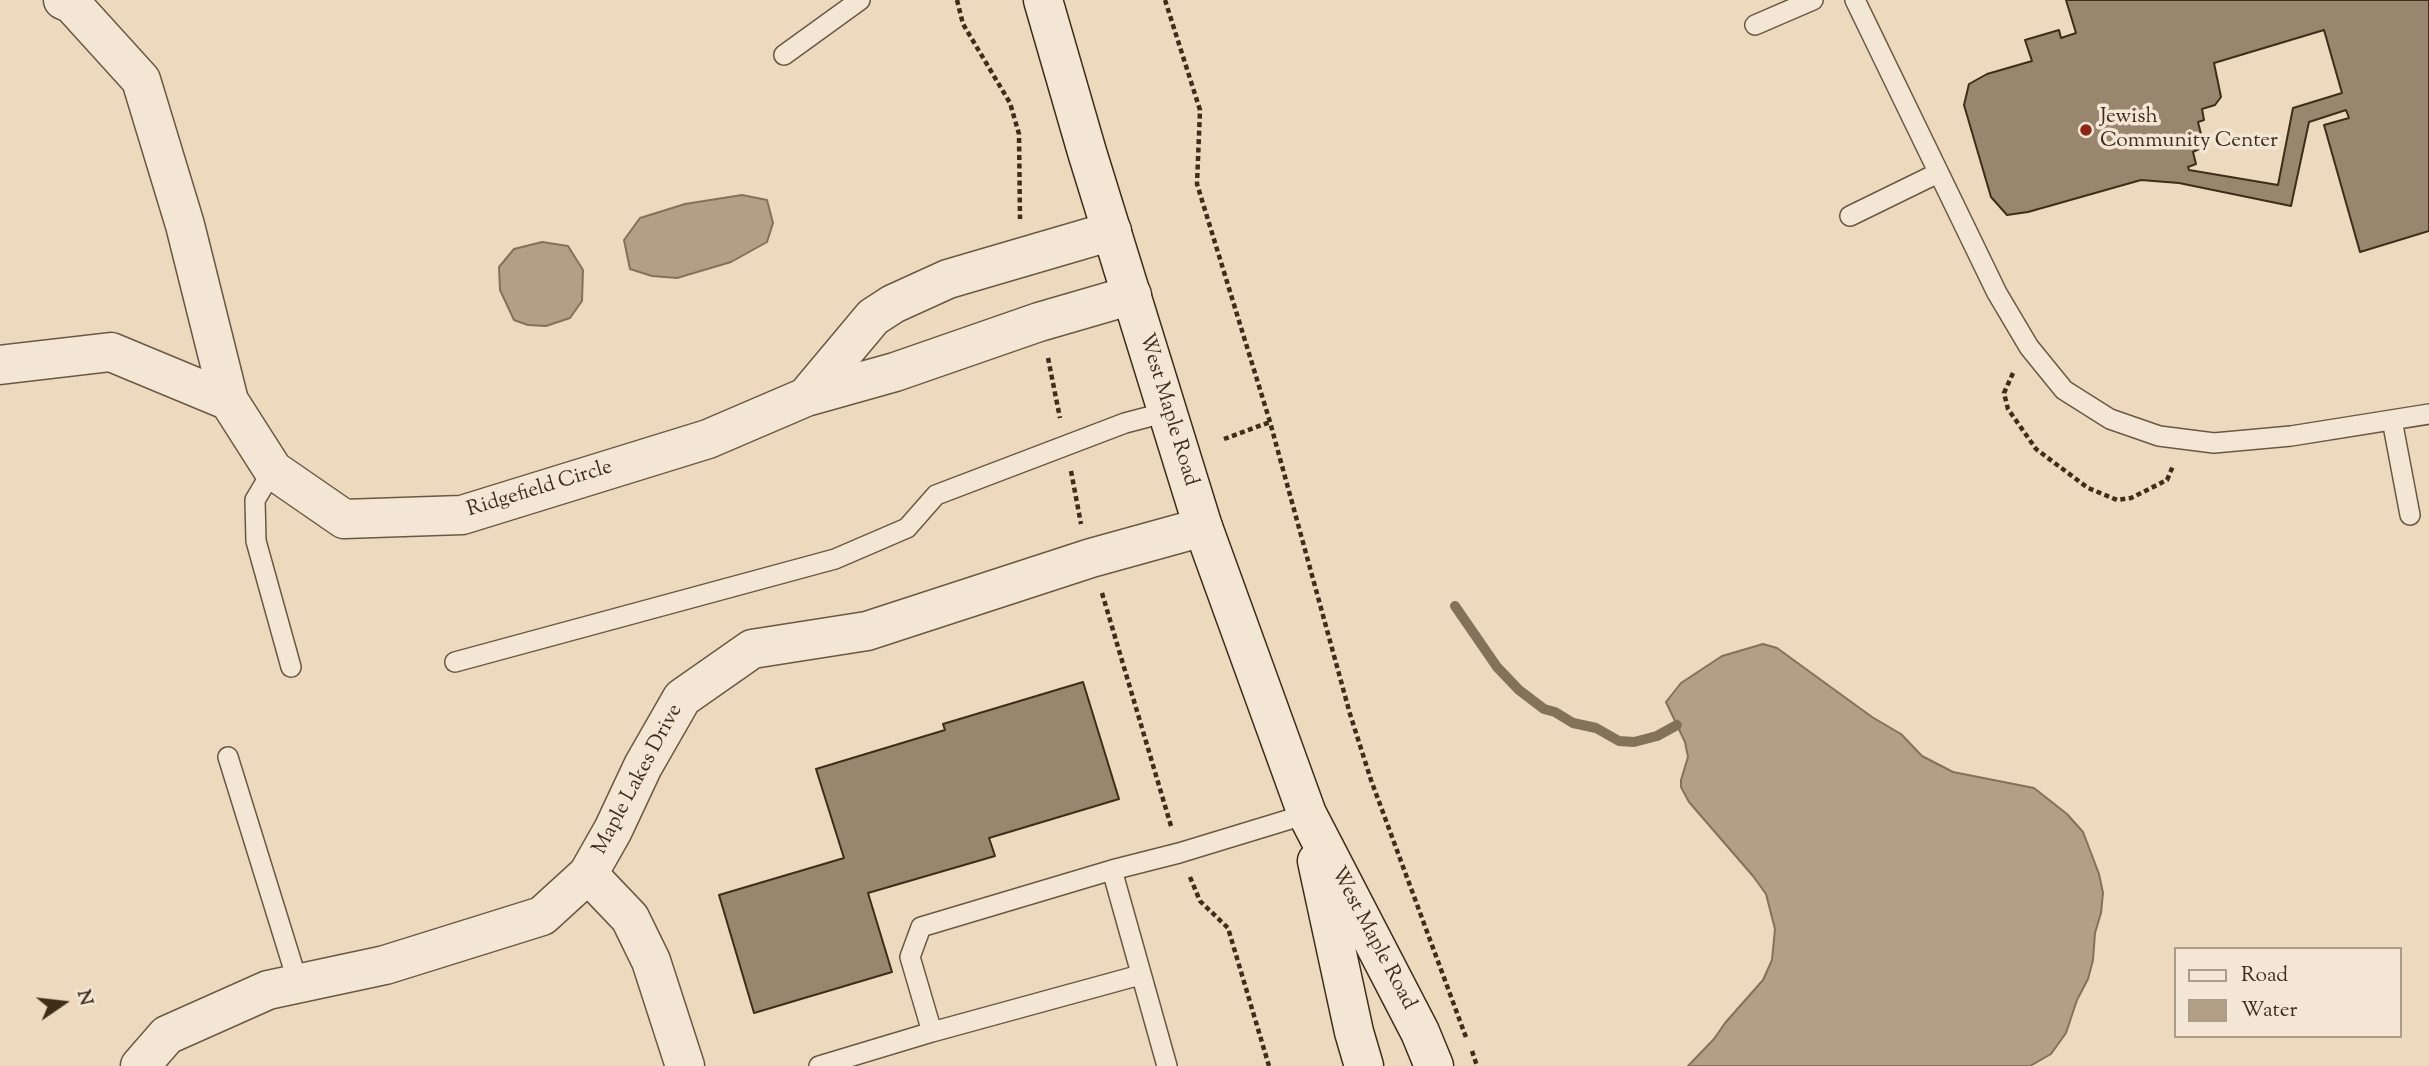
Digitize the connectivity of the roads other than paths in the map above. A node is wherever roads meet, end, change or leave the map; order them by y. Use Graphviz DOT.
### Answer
graph roads {
  1 [pos="63,0"];
  2 [pos="860,0"];
  3 [pos="1043,0"];
  4 [pos="1813,0"];
  5 [pos="1855,0"];
  6 [pos="1755,25"];
  7 [pos="784,55"];
  8 [pos="1938,173"];
  9 [pos="1850,216"];
  10 [pos="1112,231"];
  11 [pos="1132,295"];
  12 [pos="0,365"];
  13 [pos="806,397"];
  14 [pos="229,401"];
  15 [pos="1167,411"];
  16 [pos="2429,414"];
  17 [pos="2392,420"];
  18 [pos="273,470"];
  19 [pos="2410,515"];
  20 [pos="1203,527"];
  21 [pos="455,662"];
  22 [pos="291,667"];
  23 [pos="228,757"];
  24 [pos="1307,814"];
  25 [pos="1112,870"];
  26 [pos="588,874"];
  27 [pos="1140,975"];
  28 [pos="298,984"];
  29 [pos="932,1032"];
  30 [pos="140,1066"];
  31 [pos="685,1066"];
  32 [pos="818,1066"];
  33 [pos="1167,1066"];
  34 [pos="1364,1066"];
  35 [pos="1434,1066"];
  1 -- 14 [label="street, Ridgefield Circle"];
  2 -- 7 [label="lane"];
  3 -- 10 [label="street, West Maple Road"];
  4 -- 6 [label="lane"];
  5 -- 8 [label="lane"];
  8 -- 9 [label="lane"];
  8 -- 17 [label="lane"];
  10 -- 11 [label="street, West Maple Road"];
  10 -- 13 [label="street, Ridgefield Circle"];
  11 -- 13 [label="street, Ridgefield Circle"];
  11 -- 15 [label="street, West Maple Road"];
  12 -- 14 [label="street"];
  13 -- 18 [label="street, Ridgefield Circle"];
  14 -- 18 [label="street, Ridgefield Circle"];
  15 -- 20 [label="street, West Maple Road"];
  15 -- 21 [label="lane"];
  16 -- 17 [label="lane"];
  17 -- 19 [label="lane"];
  18 -- 22 [label="lane"];
  20 -- 24 [label="street, West Maple Road"];
  20 -- 26 [label="street, Maple Lakes Drive"];
  23 -- 28 [label="lane"];
  24 -- 25 [label="lane"];
  24 -- 34 [label="street, West Maple Road"];
  24 -- 35 [label="street, West Maple Road"];
  25 -- 27 [label="lane"];
  25 -- 29 [label="lane"];
  26 -- 28 [label="street, Maple Lakes Drive"];
  26 -- 31 [label="street"];
  27 -- 29 [label="lane"];
  27 -- 33 [label="lane"];
  28 -- 30 [label="street, Maple Lakes Drive"];
  29 -- 32 [label="lane"];
}
